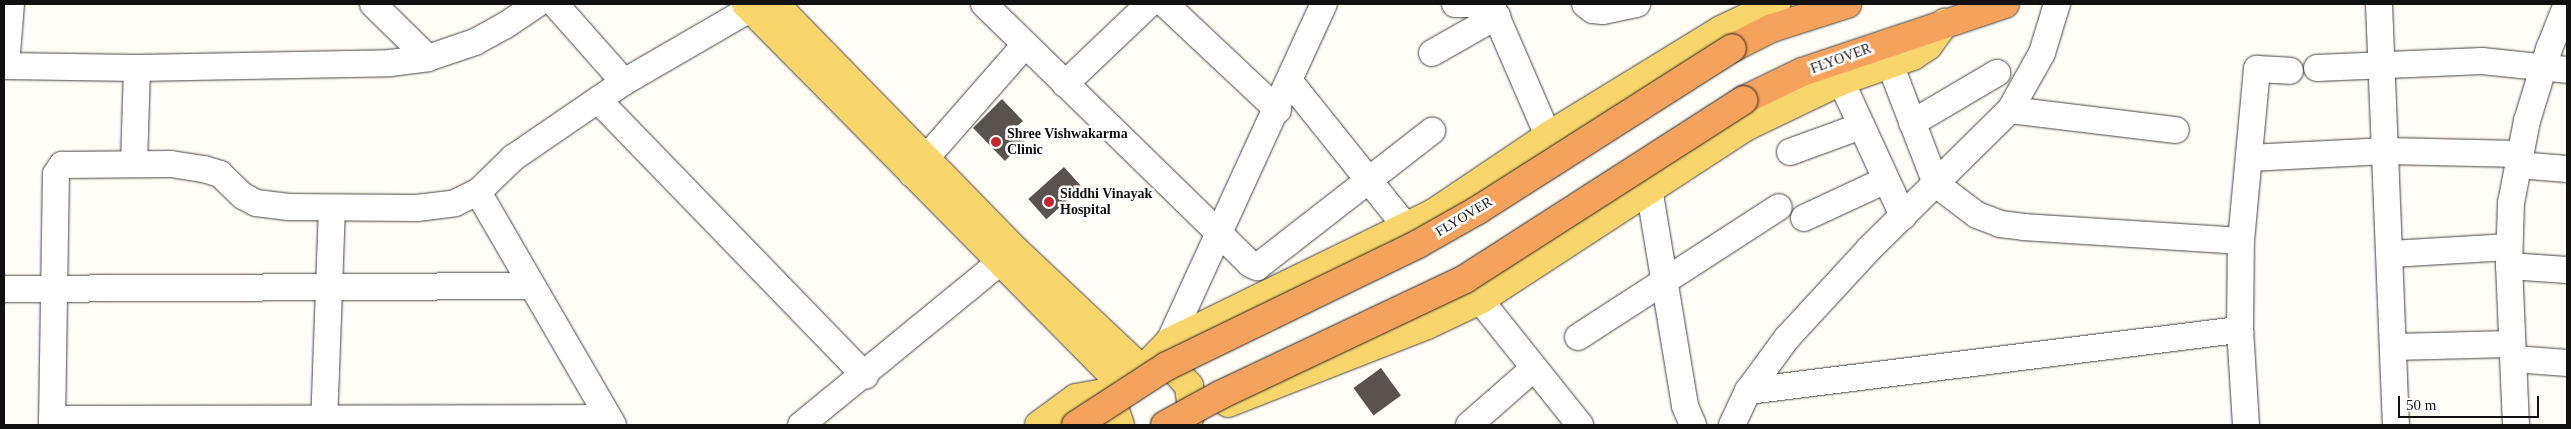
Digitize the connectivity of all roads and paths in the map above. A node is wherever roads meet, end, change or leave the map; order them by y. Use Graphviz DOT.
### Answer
graph roads {
  1 [pos="11,4"];
  2 [pos="373,4"];
  3 [pos="537,4"];
  4 [pos="555,4"];
  5 [pos="984,4"];
  6 [pos="1149,4"];
  7 [pos="1165,4"];
  8 [pos="1324,4"];
  9 [pos="1455,4"];
  10 [pos="1473,4"];
  11 [pos="1585,4"];
  12 [pos="1637,4"];
  13 [pos="1847,4"];
  14 [pos="2006,4"];
  15 [pos="2057,4"];
  16 [pos="2379,4"];
  17 [pos="2567,4"];
  18 [pos="757,5"];
  19 [pos="1768,5"];
  20 [pos="1494,10"];
  21 [pos="1945,23"];
  22 [pos="1025,46"];
  23 [pos="1432,52"];
  24 [pos="428,58"];
  25 [pos="1890,64"];
  26 [pos="5,66"];
  27 [pos="2382,66"];
  28 [pos="138,68"];
  29 [pos="2317,68"];
  30 [pos="2555,69"];
  31 [pos="2290,71"];
  32 [pos="1998,73"];
  33 [pos="1841,81"];
  34 [pos="624,82"];
  35 [pos="1290,82"];
  36 [pos="1066,84"];
  37 [pos="598,100"];
  38 [pos="1278,110"];
  39 [pos="2010,110"];
  40 [pos="1912,124"];
  41 [pos="1861,126"];
  42 [pos="2176,130"];
  43 [pos="1432,132"];
  44 [pos="1548,136"];
  45 [pos="2387,151"];
  46 [pos="1790,152"];
  47 [pos="2249,158"];
  48 [pos="2519,159"];
  49 [pos="134,164"];
  50 [pos="919,167"];
  51 [pos="2567,169"];
  52 [pos="1886,180"];
  53 [pos="1370,182"];
  54 [pos="1936,184"];
  55 [pos="1649,188"];
  56 [pos="478,192"];
  57 [pos="1779,207"];
  58 [pos="332,208"];
  59 [pos="1903,216"];
  60 [pos="1804,218"];
  61 [pos="1407,228"];
  62 [pos="1218,231"];
  63 [pos="2241,241"];
  64 [pos="2391,254"];
  65 [pos="1008,256"];
  66 [pos="2509,257"];
  67 [pos="2567,270"];
  68 [pos="1664,281"];
  69 [pos="531,286"];
  70 [pos="327,288"];
  71 [pos="4,290"];
  72 [pos="54,291"];
  73 [pos="1480,300"];
  74 [pos="2240,330"];
  75 [pos="1578,337"];
  76 [pos="1169,342"];
  77 [pos="2395,347"];
  78 [pos="2512,351"];
  79 [pos="2567,363"];
  80 [pos="1533,369"];
  81 [pos="1130,375"];
  82 [pos="865,376"];
  83 [pos="1748,391"];
  84 [pos="52,422"];
  85 [pos="324,422"];
  86 [pos="608,423"];
  87 [pos="1180,423"];
  88 [pos="801,425"];
  89 [pos="1039,425"];
  90 [pos="1076,425"];
  91 [pos="1120,425"];
  92 [pos="1469,425"];
  93 [pos="1580,425"];
  94 [pos="1693,425"];
  95 [pos="1732,425"];
  96 [pos="2246,425"];
  97 [pos="2396,425"];
  98 [pos="2516,425"];
  1 -- 26 [label="street"];
  2 -- 24 [label="street"];
  3 -- 24 [label="street"];
  4 -- 34 [label="street"];
  5 -- 22 [label="street"];
  6 -- 36 [label="street"];
  7 -- 38 [label="street"];
  8 -- 35 [label="street"];
  9 -- 10 [label="street"];
  11 -- 12 [label="street"];
  13 -- 90 [label="highway, FLYOVER, bridge"];
  14 -- 21 [label="highway, FLYOVER"];
  15 -- 39 [label="street"];
  16 -- 27 [label="street"];
  17 -- 30 [label="street"];
  18 -- 34 [label="street"];
  18 -- 50 [label="main road"];
  19 -- 44 [label="main road"];
  20 -- 23 [label="street"];
  20 -- 44 [label="street"];
  21 -- 25 [label="main road"];
  21 -- 87 [label="highway, FLYOVER, bridge"];
  22 -- 36 [label="street"];
  22 -- 50 [label="street"];
  24 -- 28 [label="street"];
  25 -- 33 [label="main road"];
  25 -- 40 [label="street"];
  26 -- 28 [label="street"];
  27 -- 29 [label="street"];
  27 -- 30 [label="street"];
  27 -- 45 [label="street"];
  28 -- 49 [label="street"];
  30 -- 48 [label="street"];
  31 -- 47 [label="street"];
  32 -- 40 [label="street"];
  33 -- 41 [label="street"];
  33 -- 55 [label="main road"];
  34 -- 37 [label="street"];
  35 -- 38 [label="street"];
  35 -- 53 [label="street"];
  36 -- 62 [label="street"];
  37 -- 56 [label="street"];
  37 -- 82 [label="street"];
  38 -- 62 [label="street"];
  39 -- 42 [label="street"];
  39 -- 54 [label="street"];
  40 -- 54 [label="street"];
  41 -- 46 [label="street"];
  41 -- 52 [label="street"];
  43 -- 53 [label="street"];
  44 -- 61 [label="main road"];
  45 -- 47 [label="street"];
  45 -- 48 [label="street"];
  45 -- 64 [label="street"];
  47 -- 63 [label="street"];
  48 -- 51 [label="street"];
  48 -- 66 [label="street"];
  49 -- 58 [label="street"];
  49 -- 72 [label="street"];
  50 -- 65 [label="main road"];
  52 -- 59 [label="street"];
  52 -- 60 [label="street"];
  53 -- 61 [label="street"];
  53 -- 62 [label="street"];
  54 -- 59 [label="street"];
  54 -- 63 [label="street"];
  55 -- 68 [label="street"];
  55 -- 73 [label="main road"];
  56 -- 58 [label="street"];
  56 -- 69 [label="street"];
  57 -- 68 [label="street"];
  58 -- 70 [label="street"];
  59 -- 83 [label="street"];
  61 -- 76 [label="main road"];
  62 -- 76 [label="street"];
  63 -- 74 [label="street"];
  64 -- 66 [label="street"];
  64 -- 77 [label="street"];
  65 -- 81 [label="main road"];
  65 -- 82 [label="street"];
  66 -- 67 [label="street"];
  66 -- 78 [label="street"];
  68 -- 75 [label="street"];
  68 -- 94 [label="street"];
  69 -- 70 [label="street"];
  69 -- 86 [label="street"];
  70 -- 72 [label="street"];
  70 -- 85 [label="street"];
  71 -- 72 [label="street"];
  72 -- 84 [label="street"];
  73 -- 80 [label="street"];
  73 -- 87 [label="main road"];
  74 -- 83 [label="street"];
  74 -- 96 [label="street"];
  76 -- 81 [label="main road"];
  77 -- 78 [label="street"];
  77 -- 97 [label="street"];
  78 -- 79 [label="street"];
  78 -- 98 [label="street"];
  80 -- 92 [label="street"];
  80 -- 93 [label="street"];
  81 -- 87 [label="main road"];
  81 -- 89 [label="main road"];
  81 -- 91 [label="main road"];
  82 -- 88 [label="street"];
  83 -- 95 [label="street"];
  84 -- 85 [label="street"];
  85 -- 86 [label="street"];
}
